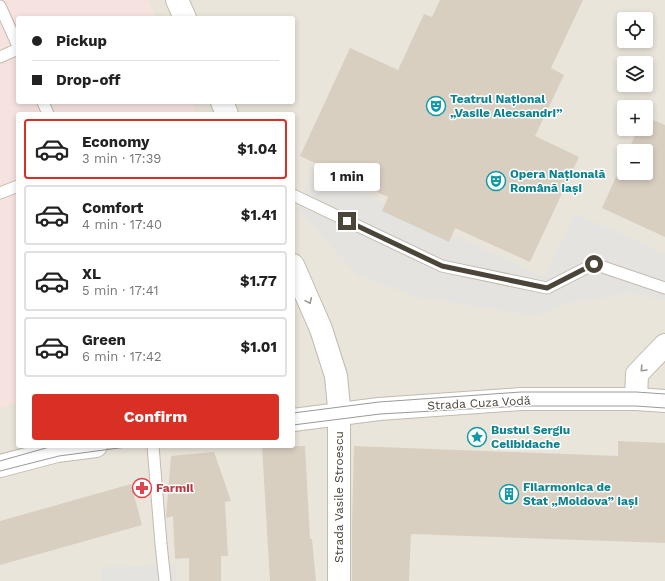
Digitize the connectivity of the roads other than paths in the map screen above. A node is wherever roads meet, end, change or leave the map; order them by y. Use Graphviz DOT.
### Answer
graph roads {
  1 [pos="178,0"];
  2 [pos="0,6"];
  3 [pos="184,16"];
  4 [pos="16,43"];
  5 [pos="16,49"];
  6 [pos="0,57"];
  7 [pos="16,187"];
  8 [pos="0,193"];
  9 [pos="295,196"];
  10 [pos="295,270"];
  11 [pos="665,288"];
  12 [pos="665,345"];
  13 [pos="636,399"];
  14 [pos="665,401"];
  15 [pos="338,414"];
  16 [pos="295,420"];
  17 [pos="83,448"];
  18 [pos="154,448"];
  19 [pos="0,466"];
  20 [pos="165,581"];
  21 [pos="339,581"];
  1 -- 3 [label="street"];
  2 -- 4 [label="lane"];
  5 -- 6 [label="lane"];
  7 -- 8 [label="lane"];
  9 -- 11 [label="lane"];
  10 -- 15 [label="street, Strada Vasile Stroescu, one-way"];
  12 -- 13 [label="street, one-way"];
  13 -- 14 [label="street, Strada Cuza Vodă"];
  13 -- 15 [label="street, Strada Cuza Vodă"];
  15 -- 16 [label="street, Strada Cuza Vodă"];
  15 -- 21 [label="street, Strada Vasile Stroescu"];
  17 -- 19 [label="street"];
  18 -- 20 [label="lane"];
}
